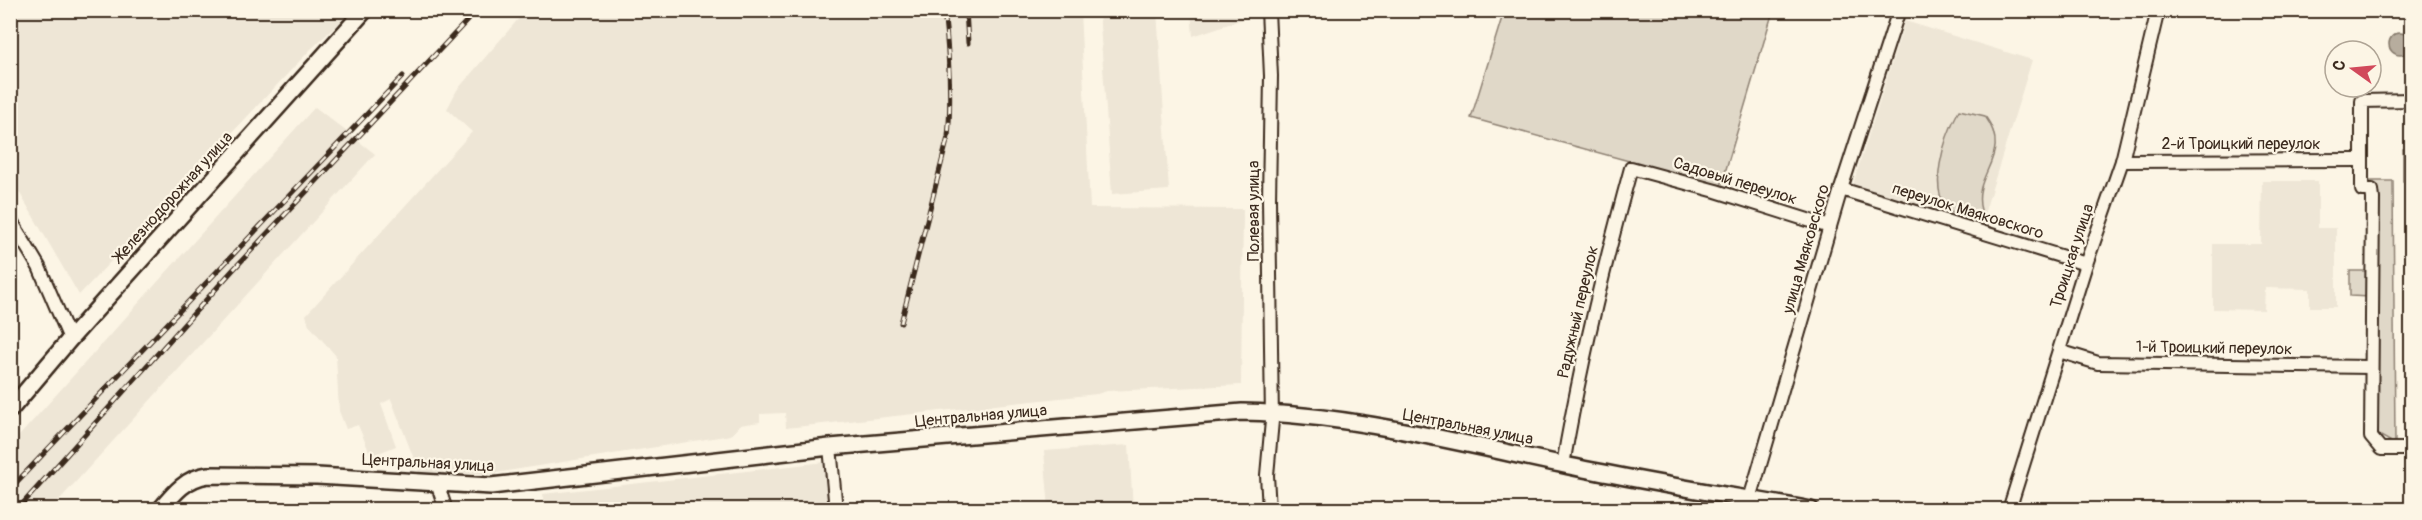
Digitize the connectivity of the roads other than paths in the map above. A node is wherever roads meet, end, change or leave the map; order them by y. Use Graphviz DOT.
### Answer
graph roads {
  1 [pos="365,10"];
  2 [pos="1268,10"];
  3 [pos="1899,10"];
  4 [pos="2158,10"];
  5 [pos="2412,100"];
  6 [pos="2361,160"];
  7 [pos="2122,161"];
  8 [pos="1631,168"];
  9 [pos="1841,189"];
  10 [pos="10,219"];
  11 [pos="1830,227"];
  12 [pos="2086,264"];
  13 [pos="70,339"];
  14 [pos="2059,351"];
  15 [pos="2371,367"];
  16 [pos="10,411"];
  17 [pos="1272,412"];
  18 [pos="830,447"];
  19 [pos="2412,449"];
  20 [pos="1563,465"];
  21 [pos="437,483"];
  22 [pos="1750,499"];
  23 [pos="160,510"];
  24 [pos="446,510"];
  25 [pos="836,510"];
  26 [pos="1269,510"];
  27 [pos="1811,510"];
  28 [pos="2009,510"];
  1 -- 13 [label="main road, Железнодорожная улица"];
  2 -- 17 [label="street, Полевая улица"];
  3 -- 9 [label="street, улица Маяковского"];
  4 -- 7 [label="street, Троицкая улица"];
  5 -- 6 [label="street"];
  6 -- 7 [label="street, 2-й Троицкий переулок"];
  6 -- 15 [label="street"];
  7 -- 12 [label="street, Троицкая улица"];
  8 -- 11 [label="street, Садовый переулок"];
  8 -- 20 [label="street, Радужный переулок"];
  9 -- 11 [label="street, улица Маяковского"];
  9 -- 12 [label="street, переулок Маяковского"];
  10 -- 13 [label="street"];
  11 -- 22 [label="street, улица Маяковского"];
  12 -- 14 [label="street, Троицкая улица"];
  13 -- 16 [label="main road, Железнодорожная улица"];
  14 -- 15 [label="street, 1-й Троицкий переулок"];
  14 -- 28 [label="street, Троицкая улица"];
  15 -- 19 [label="street"];
  17 -- 18 [label="main road, Центральная улица"];
  17 -- 20 [label="main road, Центральная улица"];
  17 -- 26 [label="street, Полевая улица"];
  18 -- 21 [label="main road, Центральная улица"];
  18 -- 25 [label="street"];
  20 -- 22 [label="main road, Центральная улица"];
  21 -- 23 [label="main road, Центральная улица"];
  21 -- 24 [label="street"];
  22 -- 27 [label="main road, Центральная улица"];
}
